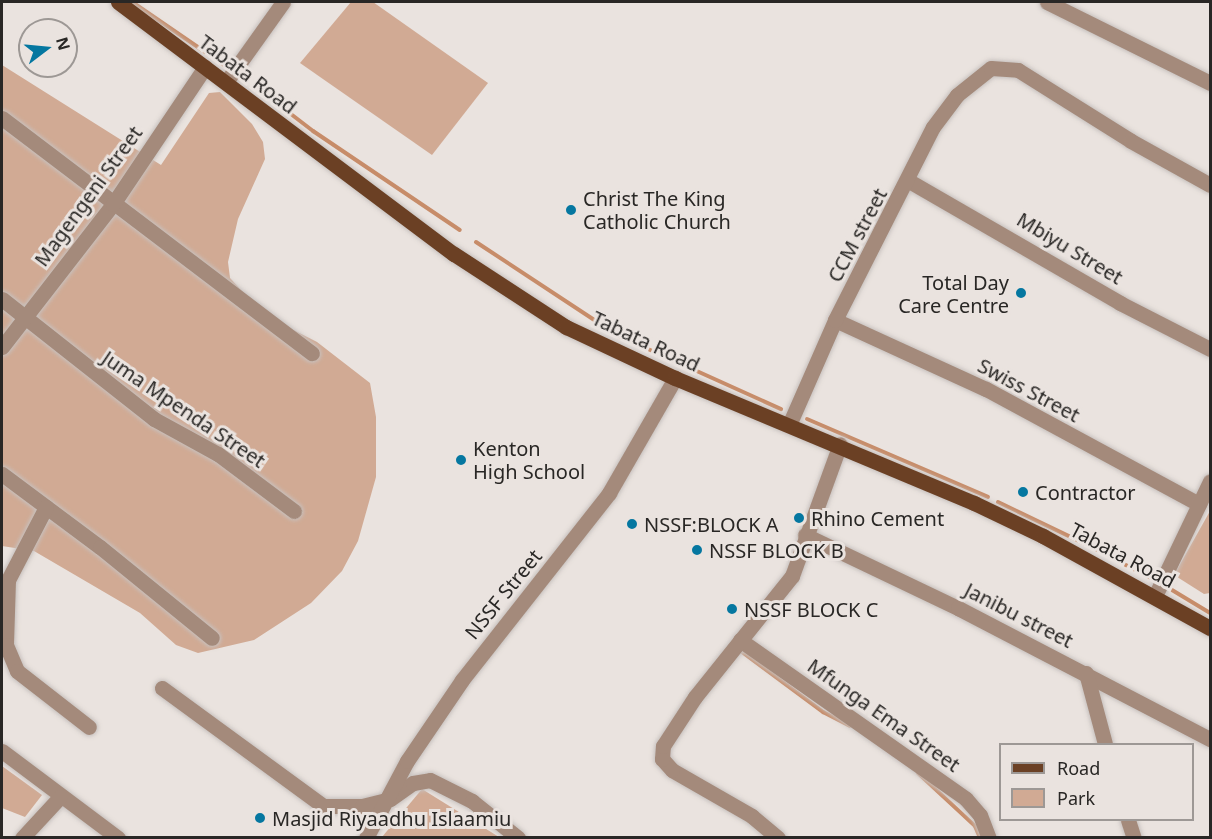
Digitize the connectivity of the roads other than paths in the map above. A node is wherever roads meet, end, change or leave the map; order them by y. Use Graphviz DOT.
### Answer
graph roads {
  1 [pos="118,2"];
  2 [pos="283,2"];
  3 [pos="1047,2"];
  4 [pos="205,68"];
  5 [pos="226,82"];
  6 [pos="1210,83"];
  7 [pos="2,118"];
  8 [pos="909,181"];
  9 [pos="1210,185"];
  10 [pos="113,204"];
  11 [pos="2,299"];
  12 [pos="24,317"];
  13 [pos="835,320"];
  14 [pos="2,347"];
  15 [pos="1210,349"];
  16 [pos="312,353"];
  17 [pos="675,378"];
  18 [pos="789,425"];
  19 [pos="840,444"];
  20 [pos="2,474"];
  21 [pos="1210,481"];
  22 [pos="1198,504"];
  23 [pos="46,507"];
  24 [pos="294,511"];
  25 [pos="805,535"];
  26 [pos="1155,596"];
  27 [pos="1210,628"];
  28 [pos="212,638"];
  29 [pos="740,640"];
  30 [pos="1086,672"];
  31 [pos="162,688"];
  32 [pos="89,728"];
  33 [pos="1210,739"];
  34 [pos="1105,743"];
  35 [pos="2,751"];
  36 [pos="60,797"];
  37 [pos="390,799"];
  38 [pos="1129,821"];
  39 [pos="22,837"];
  40 [pos="118,837"];
  41 [pos="366,837"];
  42 [pos="518,837"];
  43 [pos="778,837"];
  44 [pos="989,837"];
  45 [pos="1134,837"];
  1 -- 4 [label="main road, Tabata Road"];
  2 -- 5 [label="street"];
  3 -- 6 [label="street"];
  4 -- 5 [label="main road, Tabata Road"];
  4 -- 10 [label="street, Magengeni Street"];
  5 -- 17 [label="main road, Tabata Road"];
  7 -- 10 [label="street"];
  8 -- 9 [label="street, CCM street"];
  8 -- 13 [label="street, CCM street"];
  8 -- 15 [label="street, Mbiyu Street"];
  10 -- 12 [label="street, Magengeni Street"];
  10 -- 16 [label="street"];
  11 -- 12 [label="street, Juma Mpenda Street"];
  12 -- 14 [label="street, Magengeni Street"];
  12 -- 24 [label="street, Juma Mpenda Street"];
  13 -- 18 [label="street, CCM street"];
  13 -- 22 [label="street, Swiss Street"];
  17 -- 18 [label="main road, Tabata Road"];
  17 -- 37 [label="street, NSSF Street"];
  18 -- 19 [label="main road, Tabata Road"];
  19 -- 25 [label="street"];
  19 -- 26 [label="main road, Tabata Road"];
  20 -- 23 [label="street"];
  21 -- 22 [label="street"];
  22 -- 26 [label="street"];
  23 -- 28 [label="street"];
  23 -- 32 [label="street"];
  25 -- 29 [label="street"];
  25 -- 30 [label="street, Janibu street"];
  26 -- 27 [label="main road, Tabata Road"];
  29 -- 43 [label="street"];
  29 -- 44 [label="street, Mfunga Ema Street"];
  30 -- 33 [label="street, Janibu street"];
  30 -- 34 [label="street"];
  31 -- 37 [label="street"];
  35 -- 36 [label="street"];
  36 -- 39 [label="street"];
  36 -- 40 [label="street"];
  37 -- 41 [label="street, NSSF Street"];
  37 -- 42 [label="street"];
  38 -- 45 [label="street"];
}
